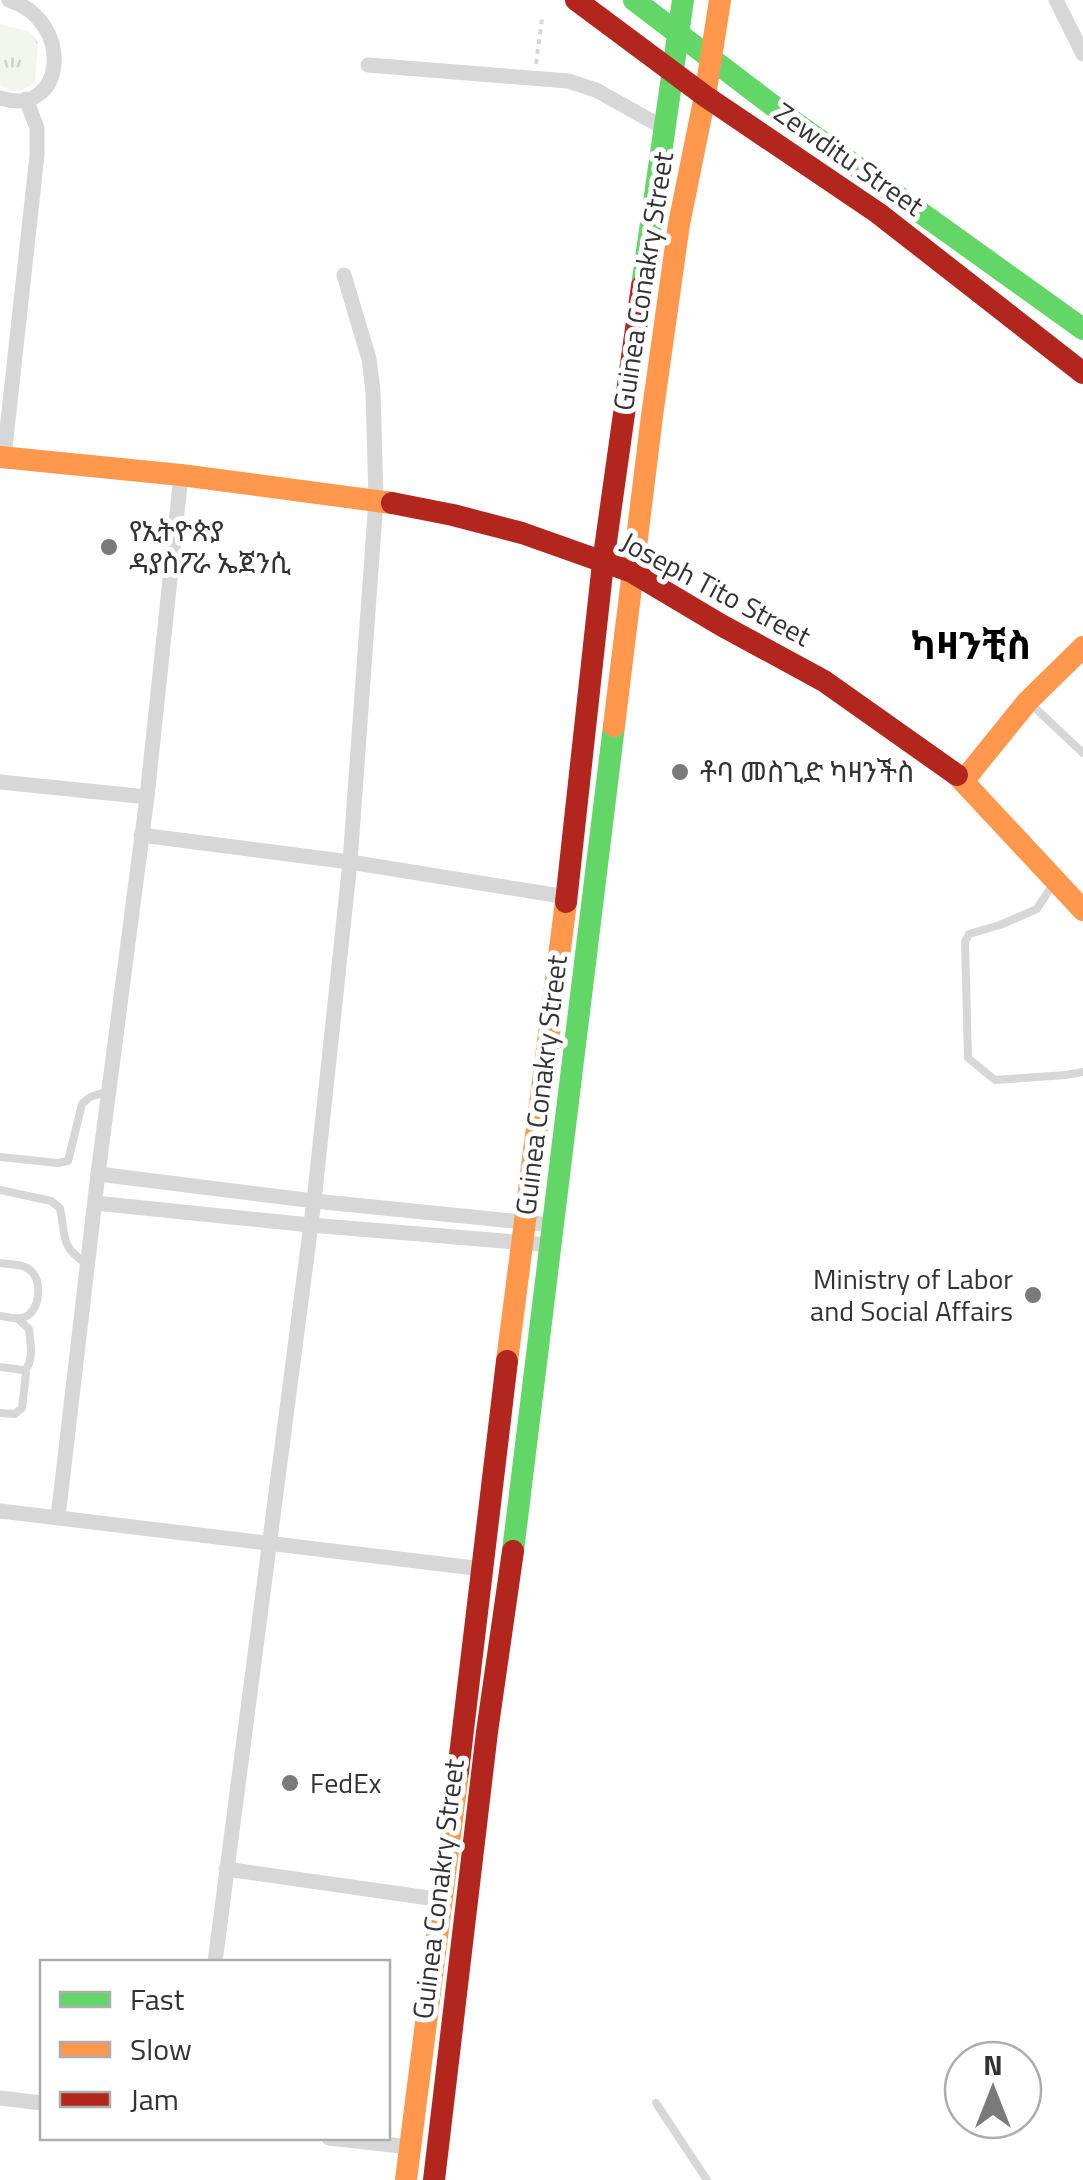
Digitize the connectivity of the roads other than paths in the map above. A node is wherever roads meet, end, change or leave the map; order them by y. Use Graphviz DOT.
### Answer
graph roads {
  1 [pos="9,0"];
  2 [pos="576,0"];
  3 [pos="634,0"];
  4 [pos="683,0"];
  5 [pos="720,0"];
  6 [pos="1056,0"];
  7 [pos="678,33"];
  8 [pos="1083,54"];
  9 [pos="711,60"];
  10 [pos="368,64"];
  11 [pos="672,72"];
  12 [pos="705,96"];
  13 [pos="0,98"];
  14 [pos="26,99"];
  15 [pos="664,128"];
  16 [pos="344,275"];
  17 [pos="1083,329"];
  18 [pos="1083,373"];
  19 [pos="2,457"];
  20 [pos="181,475"];
  21 [pos="376,500"];
  22 [pos="604,563"];
  23 [pos="632,572"];
  24 [pos="1083,647"];
  25 [pos="1028,702"];
  26 [pos="1083,753"];
  27 [pos="964,780"];
  28 [pos="0,782"];
  29 [pos="148,797"];
  30 [pos="141,835"];
  31 [pos="350,862"];
  32 [pos="1055,880"];
  33 [pos="567,897"];
  34 [pos="1083,910"];
  35 [pos="554,999"];
  36 [pos="582,1002"];
  37 [pos="1083,1072"];
  38 [pos="109,1091"];
  39 [pos="0,1157"];
  40 [pos="98,1174"];
  41 [pos="0,1190"];
  42 [pos="314,1201"];
  43 [pos="95,1203"];
  44 [pos="310,1225"];
  45 [pos="522,1232"];
  46 [pos="552,1235"];
  47 [pos="0,1263"];
  48 [pos="88,1265"];
  49 [pos="0,1316"];
  50 [pos="18,1318"];
  51 [pos="0,1367"];
  52 [pos="24,1371"];
  53 [pos="0,1413"];
  54 [pos="492,1497"];
  55 [pos="520,1501"];
  56 [pos="0,1511"];
  57 [pos="58,1516"];
  58 [pos="270,1544"];
  59 [pos="483,1569"];
  60 [pos="226,1870"];
  61 [pos="444,1900"];
  62 [pos="214,1960"];
  63 [pos="420,2065"];
  64 [pos="446,2071"];
  65 [pos="0,2098"];
  66 [pos="40,2103"];
  67 [pos="656,2104"];
  68 [pos="347,2140"];
  69 [pos="410,2147"];
  70 [pos="406,2180"];
  71 [pos="434,2180"];
  72 [pos="707,2180"];
  1 -- 14 [label="street"];
  2 -- 11 [label="main road, Zewditu Street"];
  3 -- 7 [label="main road, Zewditu Street"];
  4 -- 7 [label="main road, Guinea Conakry Street"];
  5 -- 9 [label="main road, Guinea Conakry Street"];
  6 -- 8 [label="street"];
  7 -- 9 [label="main road, Zewditu Street"];
  7 -- 11 [label="main road, Guinea Conakry Street"];
  9 -- 12 [label="main road, Guinea Conakry Street"];
  9 -- 17 [label="main road, Zewditu Street"];
  10 -- 15 [label="street"];
  11 -- 12 [label="main road, Zewditu Street"];
  11 -- 15 [label="main road, Guinea Conakry Street"];
  12 -- 18 [label="main road, Zewditu Street"];
  12 -- 23 [label="main road, Guinea Conakry Street"];
  13 -- 14 [label="street"];
  14 -- 19 [label="street"];
  15 -- 22 [label="main road, Guinea Conakry Street"];
  16 -- 21 [label="street"];
  19 -- 20 [label="main road, Joseph Tito Street"];
  20 -- 21 [label="main road, Joseph Tito Street"];
  20 -- 29 [label="street"];
  21 -- 22 [label="main road, Joseph Tito Street"];
  21 -- 31 [label="street"];
  22 -- 23 [label="main road, Joseph Tito Street"];
  22 -- 33 [label="main road, Guinea Conakry Street"];
  23 -- 27 [label="main road, Joseph Tito Street"];
  23 -- 36 [label="main road, Guinea Conakry Street"];
  24 -- 25 [label="main road"];
  25 -- 26 [label="lane"];
  25 -- 27 [label="main road"];
  27 -- 32 [label="main road, Joseph Tito Street"];
  28 -- 29 [label="street"];
  29 -- 30 [label="street"];
  30 -- 31 [label="street"];
  30 -- 38 [label="street"];
  31 -- 33 [label="street"];
  31 -- 42 [label="street"];
  32 -- 34 [label="main road, Joseph Tito Street"];
  32 -- 37 [label="lane"];
  33 -- 35 [label="main road, Guinea Conakry Street"];
  35 -- 36 [label="main road"];
  35 -- 45 [label="main road, Guinea Conakry Street"];
  36 -- 46 [label="main road, Guinea Conakry Street"];
  38 -- 39 [label="lane"];
  38 -- 40 [label="street"];
  40 -- 42 [label="street"];
  40 -- 43 [label="street"];
  41 -- 48 [label="lane"];
  42 -- 44 [label="street"];
  42 -- 45 [label="street"];
  43 -- 44 [label="street"];
  43 -- 48 [label="street"];
  44 -- 45 [label="street"];
  44 -- 58 [label="street"];
  45 -- 46 [label="street"];
  45 -- 54 [label="main road, Guinea Conakry Street"];
  46 -- 55 [label="main road, Guinea Conakry Street"];
  47 -- 50 [label="lane"];
  48 -- 57 [label="street"];
  49 -- 50 [label="lane"];
  50 -- 52 [label="lane"];
  51 -- 52 [label="lane"];
  52 -- 53 [label="lane"];
  54 -- 55 [label="street"];
  54 -- 59 [label="main road, Guinea Conakry Street"];
  55 -- 64 [label="main road, Guinea Conakry Street"];
  56 -- 57 [label="street"];
  57 -- 58 [label="street"];
  58 -- 59 [label="street"];
  58 -- 60 [label="street"];
  59 -- 61 [label="main road, Guinea Conakry Street"];
  60 -- 61 [label="street"];
  60 -- 62 [label="street"];
  61 -- 63 [label="main road, Guinea Conakry Street"];
  63 -- 64 [label="main road"];
  63 -- 69 [label="main road, Guinea Conakry Street"];
  64 -- 71 [label="main road, Guinea Conakry Street"];
  65 -- 66 [label="street"];
  67 -- 72 [label="lane"];
  68 -- 69 [label="street"];
  69 -- 70 [label="main road, Guinea Conakry Street"];
}
